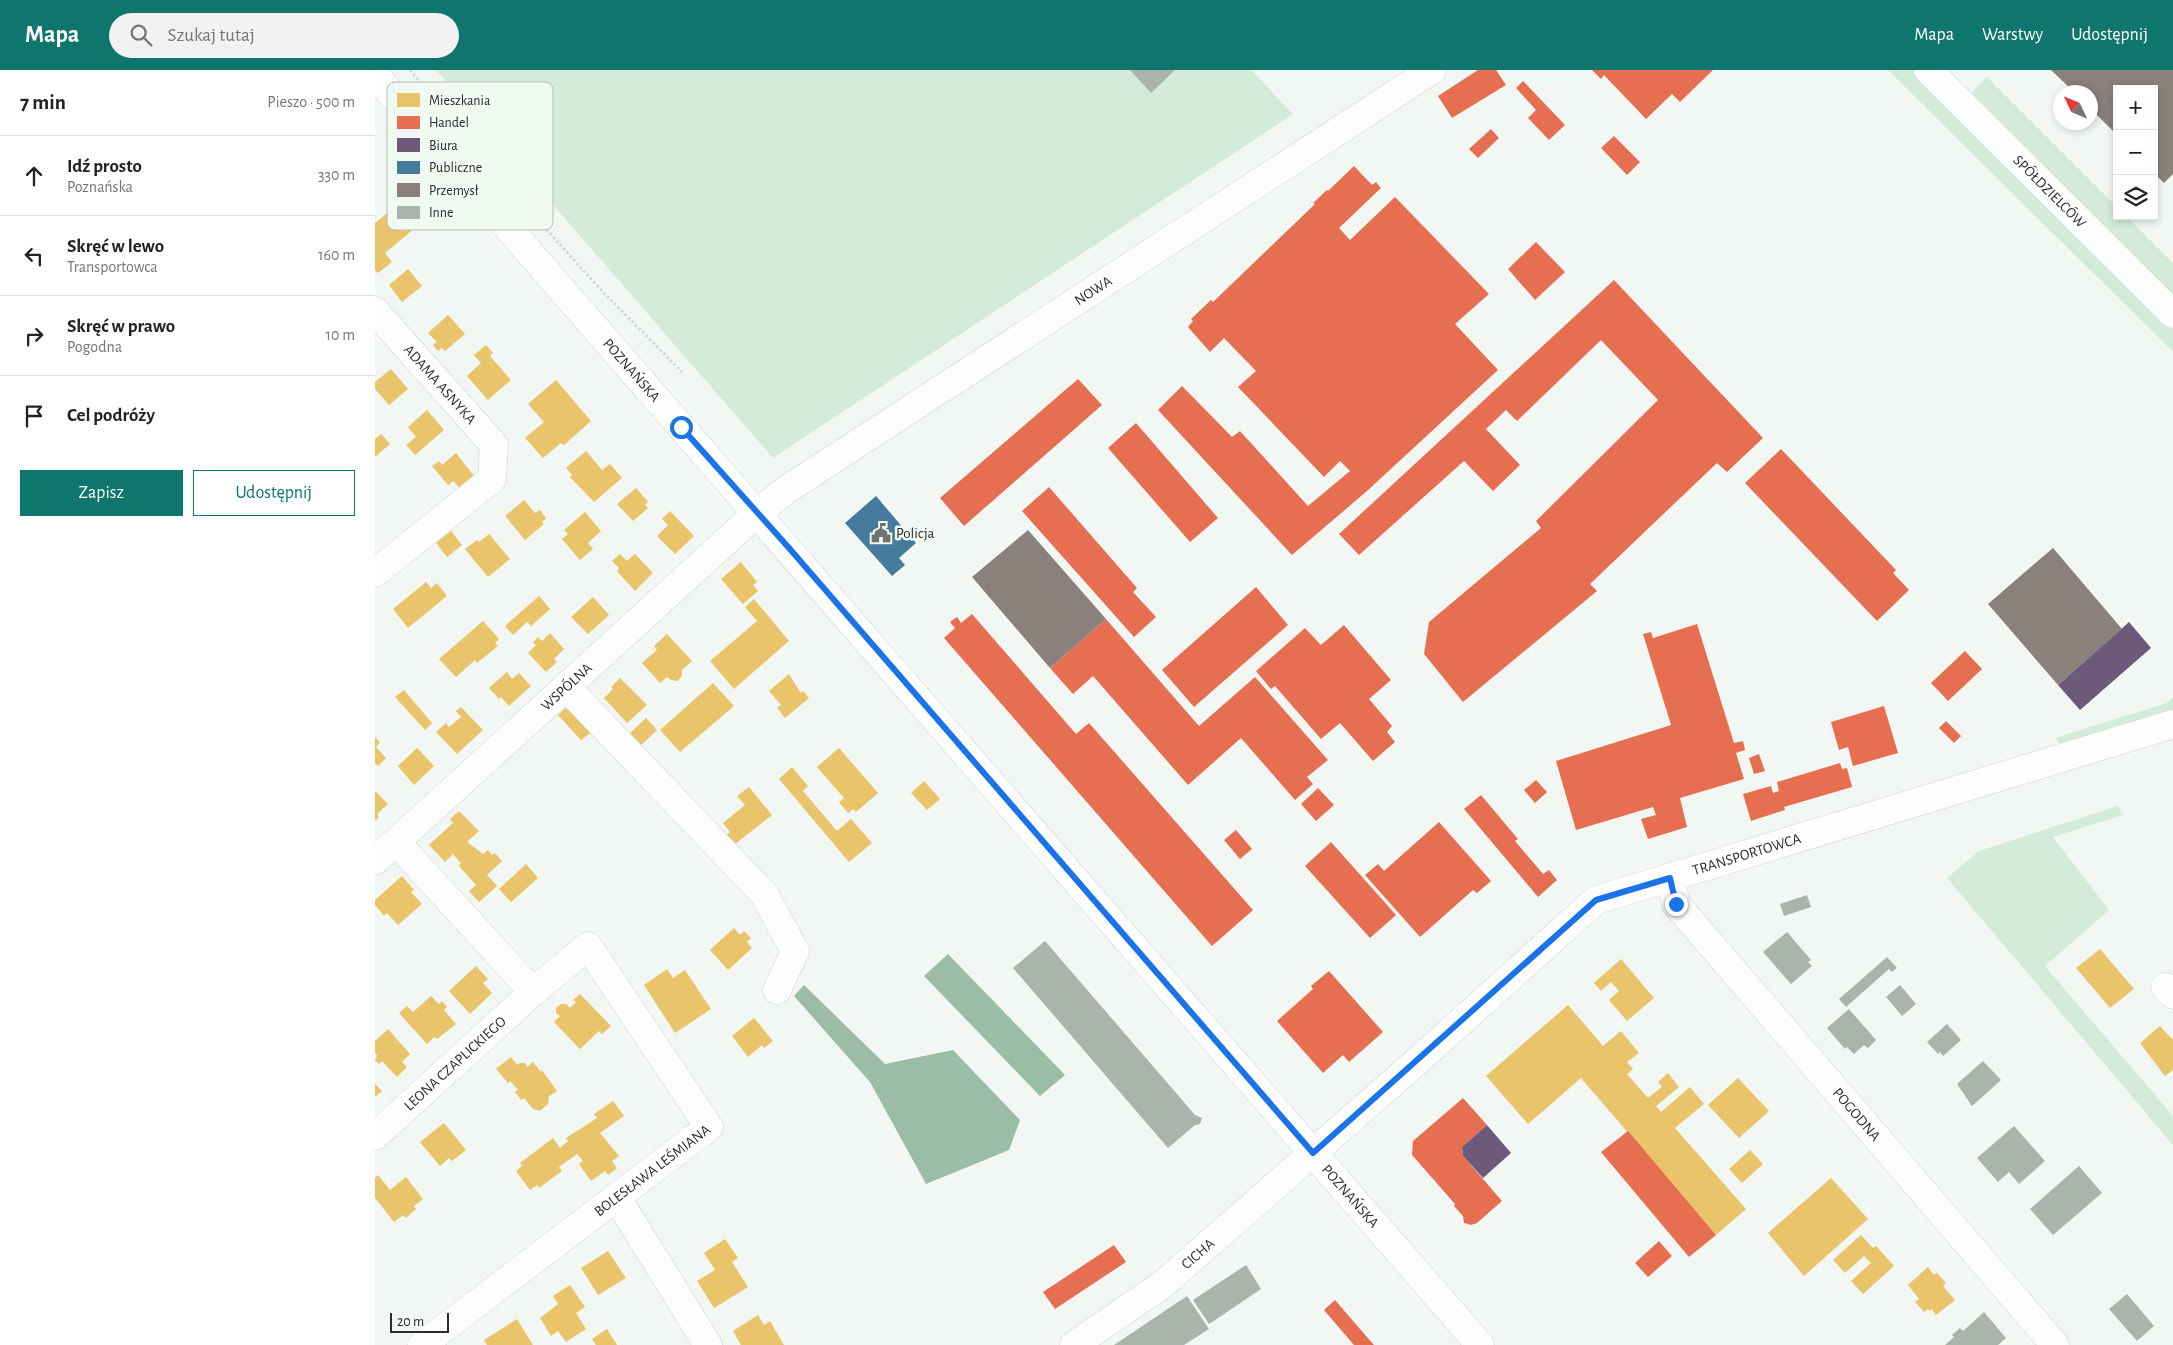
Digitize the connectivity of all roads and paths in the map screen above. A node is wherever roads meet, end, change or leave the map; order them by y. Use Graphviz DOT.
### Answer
graph roads {
  1 [pos="410,70"];
  2 [pos="1432,70"];
  3 [pos="1928,70"];
  4 [pos="375,75"];
  5 [pos="420,82"];
  6 [pos="387,89"];
  7 [pos="510,230"];
  8 [pos="547,230"];
  9 [pos="375,311"];
  10 [pos="2173,314"];
  11 [pos="682,372"];
  12 [pos="757,512"];
  13 [pos="375,573"];
  14 [pos="566,686"];
  15 [pos="2173,724"];
  16 [pos="396,842"];
  17 [pos="375,861"];
  18 [pos="1670,878"];
  19 [pos="588,946"];
  20 [pos="777,990"];
  21 [pos="533,992"];
  22 [pos="375,1136"];
  23 [pos="1313,1153"];
  24 [pos="617,1198"];
  25 [pos="1083,1343"];
  26 [pos="422,1345"];
  27 [pos="708,1345"];
  28 [pos="1480,1345"];
  29 [pos="2055,1345"];
  1 -- 5 [label="path"];
  2 -- 12 [label="street, NOWA"];
  3 -- 10 [label="street, SPÓŁDZIELCÓW"];
  4 -- 6 [label="street, POZNAŃSKA"];
  7 -- 12 [label="street, POZNAŃSKA"];
  8 -- 11 [label="path"];
  9 -- 13 [label="street, ADAMA ASNYKA"];
  12 -- 14 [label="street, WSPÓLNA"];
  12 -- 23 [label="street, POZNAŃSKA"];
  14 -- 16 [label="street, WSPÓLNA"];
  14 -- 20 [label="street"];
  15 -- 18 [label="street, TRANSPORTOWCA"];
  16 -- 17 [label="street, WSPÓLNA"];
  16 -- 21 [label="street"];
  18 -- 23 [label="street, TRANSPORTOWCA"];
  18 -- 29 [label="street, POGODNA"];
  19 -- 21 [label="street, LEONA CZAPLICKIEGO"];
  19 -- 24 [label="street, BOLESŁAWA LEŚMIANA"];
  21 -- 22 [label="street, LEONA CZAPLICKIEGO"];
  23 -- 25 [label="street, CICHA"];
  23 -- 28 [label="street, POZNAŃSKA"];
  24 -- 26 [label="street, BOLESŁAWA LEŚMIANA"];
  24 -- 27 [label="street"];
}
